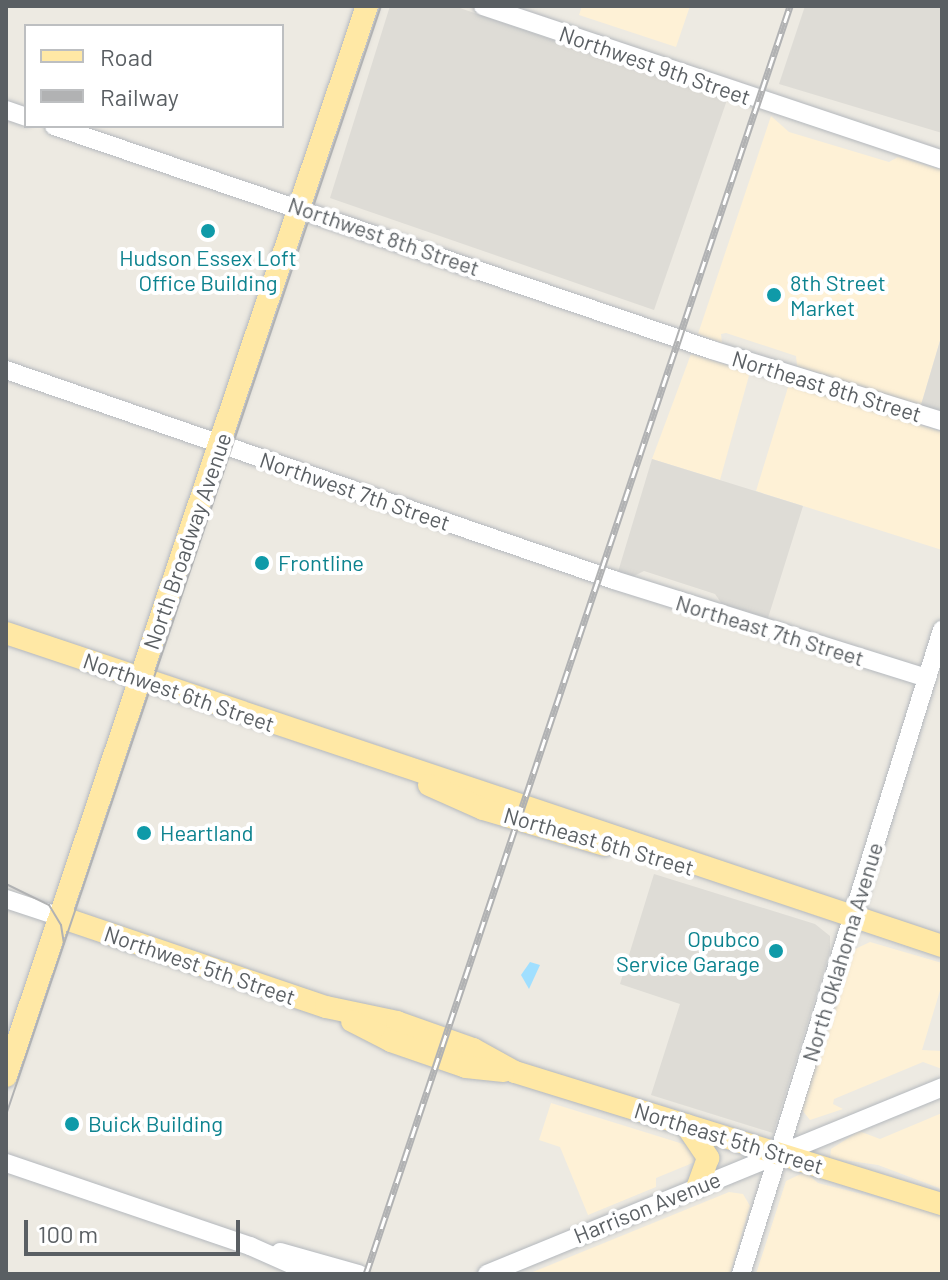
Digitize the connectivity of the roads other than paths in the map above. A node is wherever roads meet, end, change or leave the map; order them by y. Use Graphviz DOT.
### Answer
graph roads {
  1 [pos="367,6"];
  2 [pos="483,6"];
  3 [pos="60,128"];
  4 [pos="942,160"];
  5 [pos="299,207"];
  6 [pos="712,350"];
  7 [pos="6,370"];
  8 [pos="942,421"];
  9 [pos="220,445"];
  10 [pos="614,580"];
  11 [pos="942,630"];
  12 [pos="6,633"];
  13 [pos="927,678"];
  14 [pos="140,679"];
  15 [pos="487,800"];
  16 [pos="6,899"];
  17 [pos="60,917"];
  18 [pos="853,918"];
  19 [pos="942,946"];
  20 [pos="326,1007"];
  21 [pos="397,1022"];
  22 [pos="515,1072"];
  23 [pos="6,1076"];
  24 [pos="942,1087"];
  25 [pos="686,1125"];
  26 [pos="779,1154"];
  27 [pos="6,1163"];
  28 [pos="698,1186"];
  29 [pos="942,1204"];
  30 [pos="250,1246"];
  31 [pos="313,1274"];
  32 [pos="359,1274"];
  33 [pos="487,1274"];
  34 [pos="741,1274"];
  1 -- 5 [label="main road, North Broadway Avenue"];
  2 -- 4 [label="street, Northwest 9th Street"];
  3 -- 5 [label="street, Northwest 8th Street"];
  5 -- 6 [label="street, Northwest 8th Street"];
  5 -- 9 [label="main road, North Broadway Avenue"];
  6 -- 8 [label="street, Northeast 8th Street"];
  7 -- 9 [label="street, Northwest 7th Street"];
  9 -- 10 [label="street, Northwest 7th Street"];
  9 -- 14 [label="main road, North Broadway Avenue"];
  10 -- 13 [label="street, Northeast 7th Street"];
  11 -- 13 [label="street, North Oklahoma Avenue"];
  12 -- 14 [label="main road, Northwest 6th Street"];
  13 -- 18 [label="street, North Oklahoma Avenue"];
  14 -- 15 [label="main road, Northwest 6th Street"];
  14 -- 17 [label="main road, North Broadway Avenue"];
  15 -- 18 [label="main road, Northeast 6th Street"];
  16 -- 17 [label="street, Northwest 5th Street"];
  17 -- 20 [label="main road, Northwest 5th Street"];
  17 -- 23 [label="main road, North Broadway Avenue"];
  18 -- 19 [label="main road, Northeast 6th Street"];
  18 -- 26 [label="street, North Oklahoma Avenue"];
  20 -- 21 [label="main road, Northwest 5th Street"];
  20 -- 22 [label="main road, Northeast 5th Street"];
  21 -- 22 [label="main road, Northeast 5th Street"];
  22 -- 25 [label="main road, Northeast 5th Street"];
  24 -- 26 [label="street, Harrison Avenue"];
  25 -- 26 [label="main road, Northeast 5th Street"];
  25 -- 28 [label="main road"];
  26 -- 28 [label="street, Harrison Avenue"];
  26 -- 29 [label="main road, Northeast 5th Street"];
  26 -- 34 [label="street, North Oklahoma Avenue"];
  27 -- 30 [label="street"];
  28 -- 33 [label="street, Harrison Avenue"];
  30 -- 31 [label="street"];
  30 -- 32 [label="street"];
}
